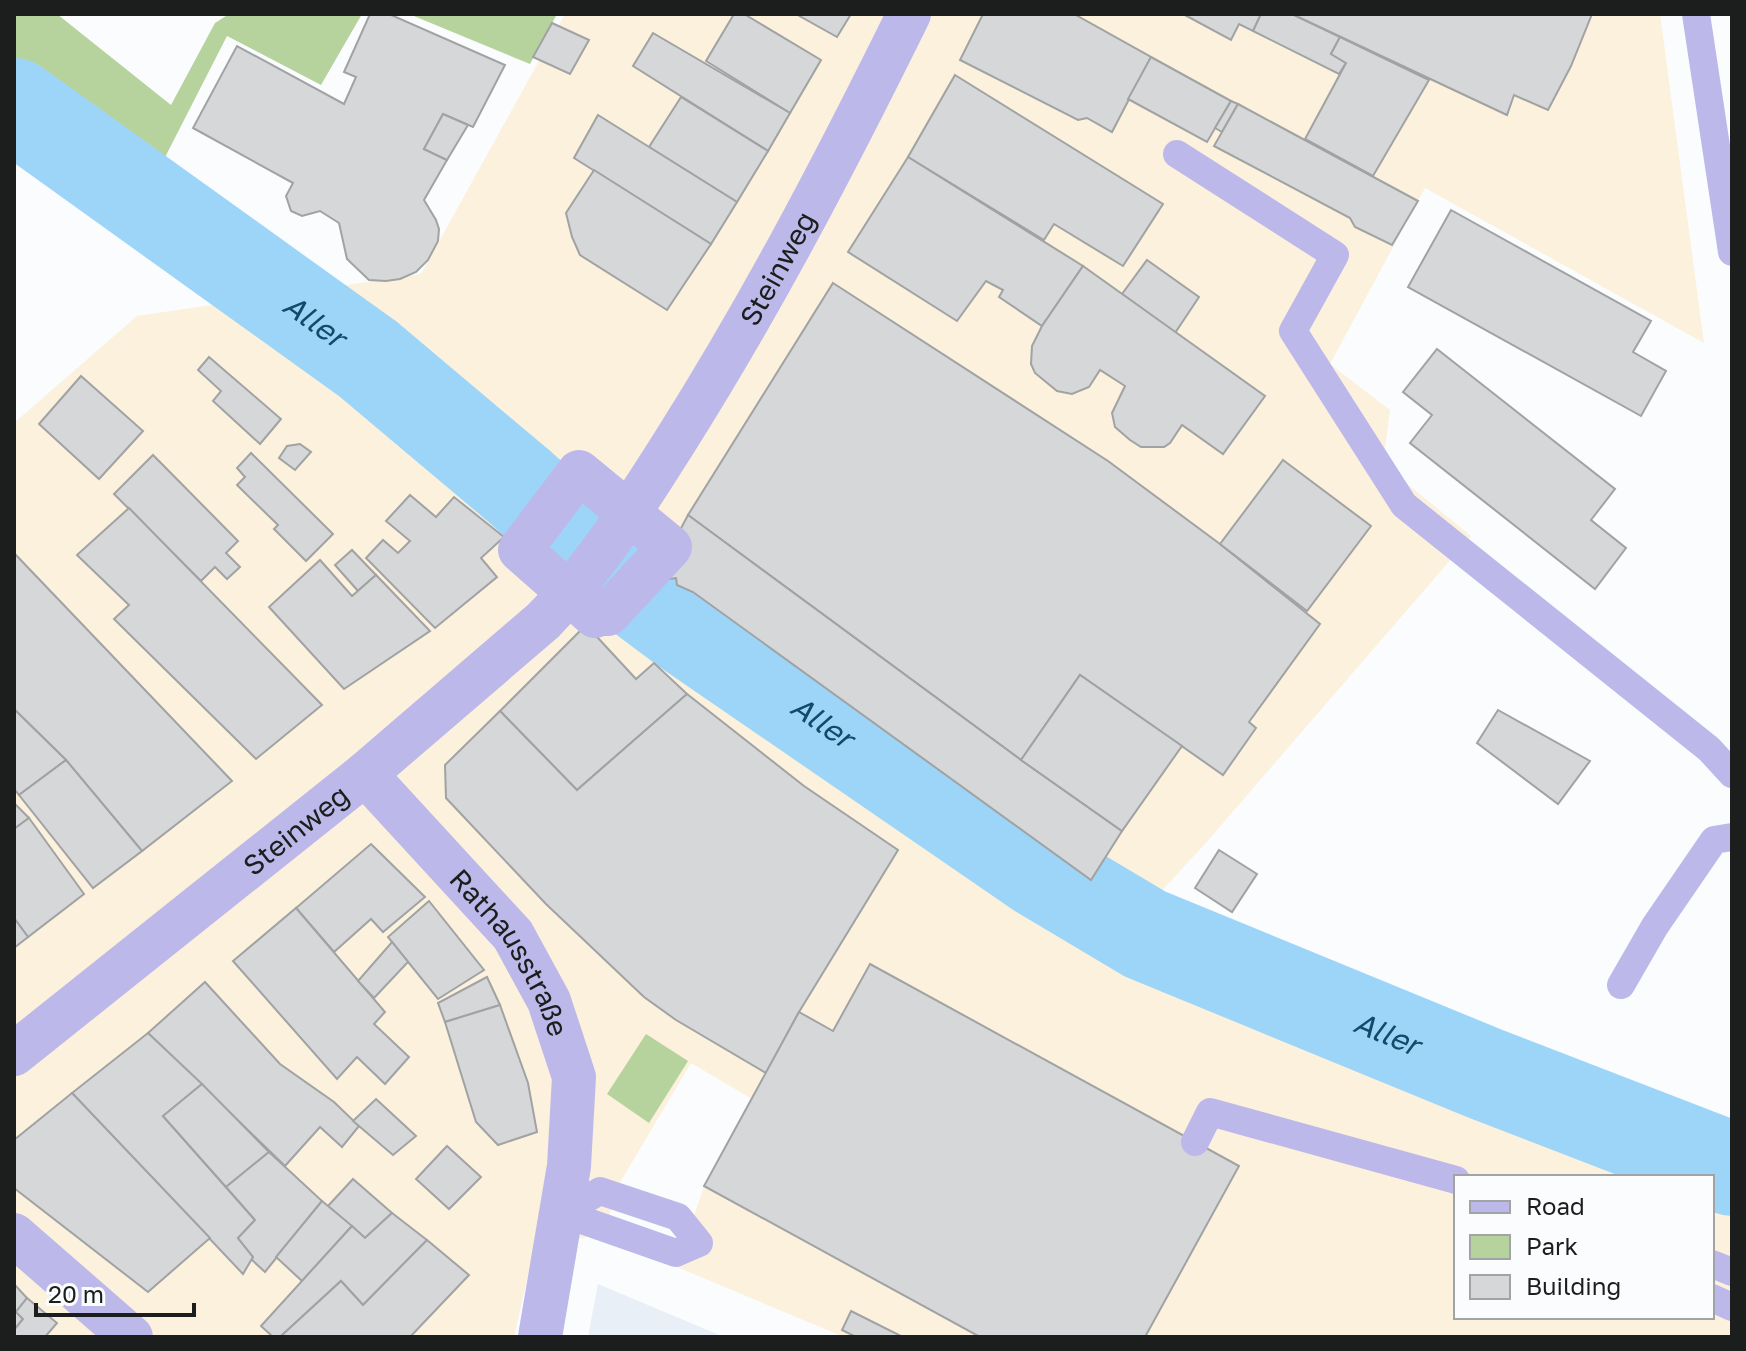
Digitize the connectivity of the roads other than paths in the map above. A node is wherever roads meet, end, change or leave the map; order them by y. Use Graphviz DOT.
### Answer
graph roads {
  1 [pos="909,14"];
  2 [pos="1696,14"];
  3 [pos="1177,154"];
  4 [pos="1732,252"];
  5 [pos="629,512"];
  6 [pos="569,594"];
  7 [pos="365,774"];
  8 [pos="1732,774"];
  9 [pos="1732,837"];
  10 [pos="1621,985"];
  11 [pos="14,1054"];
  12 [pos="1195,1142"];
  13 [pos="1454,1179"];
  14 [pos="14,1235"];
  15 [pos="131,1337"];
  16 [pos="540,1337"];
  1 -- 5 [label="street, Steinweg"];
  2 -- 4 [label="lane"];
  3 -- 8 [label="lane"];
  5 -- 6 [label="street"];
  5 -- 6 [label="street"];
  6 -- 7 [label="street, Steinweg"];
  7 -- 11 [label="street, Steinweg"];
  7 -- 16 [label="street, Rathausstraße"];
  9 -- 10 [label="lane"];
  12 -- 13 [label="lane"];
  14 -- 15 [label="street"];
}
